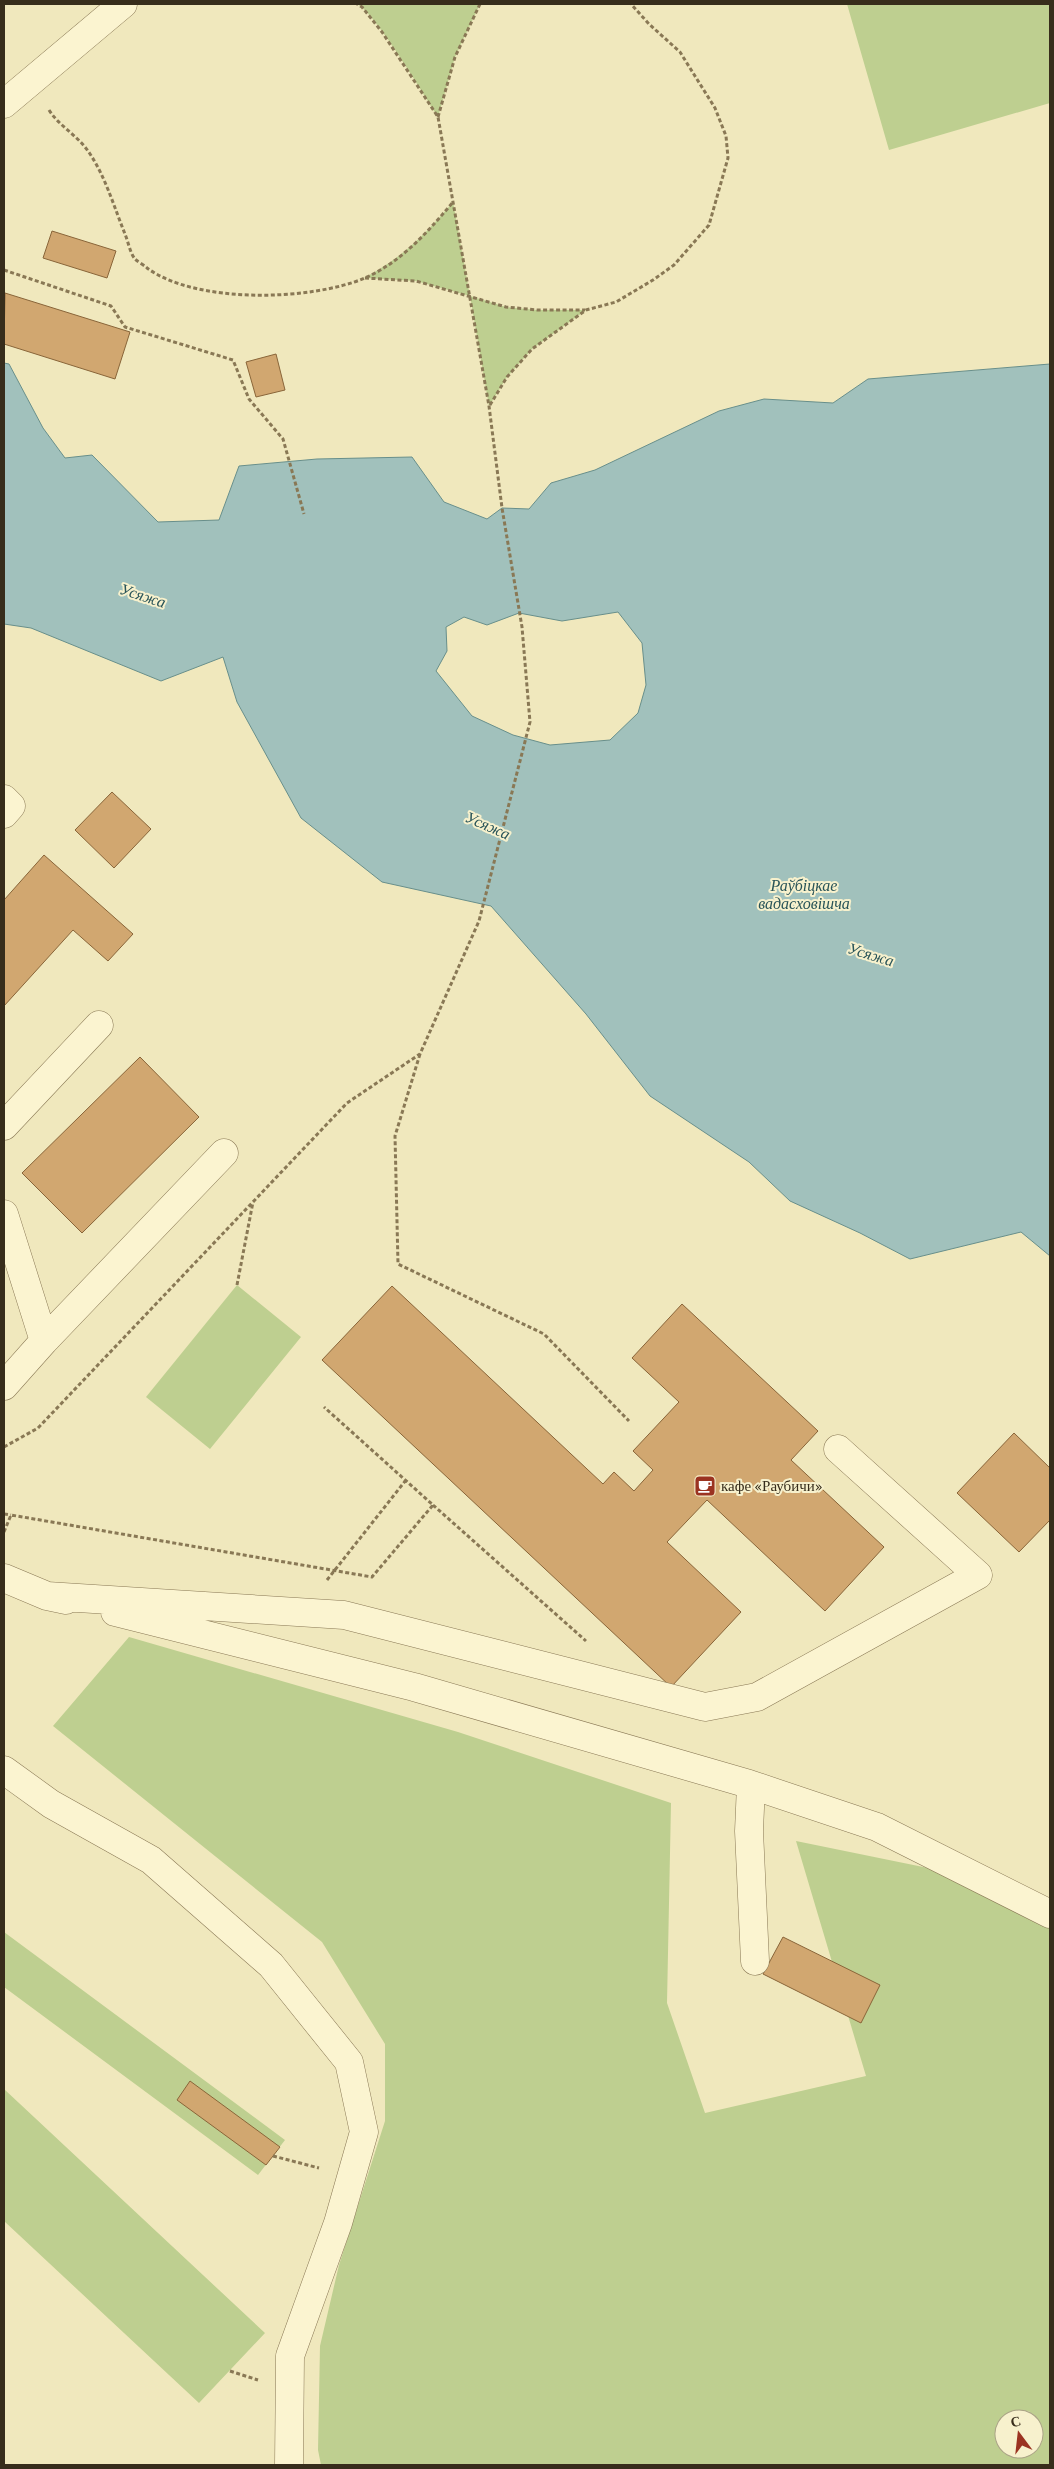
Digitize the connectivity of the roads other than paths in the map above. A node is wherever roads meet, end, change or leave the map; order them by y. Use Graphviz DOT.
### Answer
graph roads {
  1 [pos="123,4"];
  2 [pos="4,104"];
  3 [pos="4,799"];
  4 [pos="4,814"];
  5 [pos="99,1025"];
  6 [pos="4,1126"];
  7 [pos="224,1153"];
  8 [pos="4,1214"];
  9 [pos="44,1341"];
  10 [pos="4,1386"];
  11 [pos="838,1449"];
  12 [pos="4,1578"];
  13 [pos="47,1596"];
  14 [pos="4,1770"];
  15 [pos="751,1785"];
  16 [pos="1050,1914"];
  17 [pos="755,1962"];
  18 [pos="289,2465"];
  1 -- 2 [label="street"];
  3 -- 4 [label="street"];
  5 -- 6 [label="street"];
  7 -- 9 [label="street"];
  8 -- 9 [label="street"];
  9 -- 10 [label="street"];
  11 -- 13 [label="street"];
  12 -- 13 [label="street"];
  13 -- 15 [label="street"];
  14 -- 18 [label="street"];
  15 -- 16 [label="street"];
  15 -- 17 [label="street"];
}
